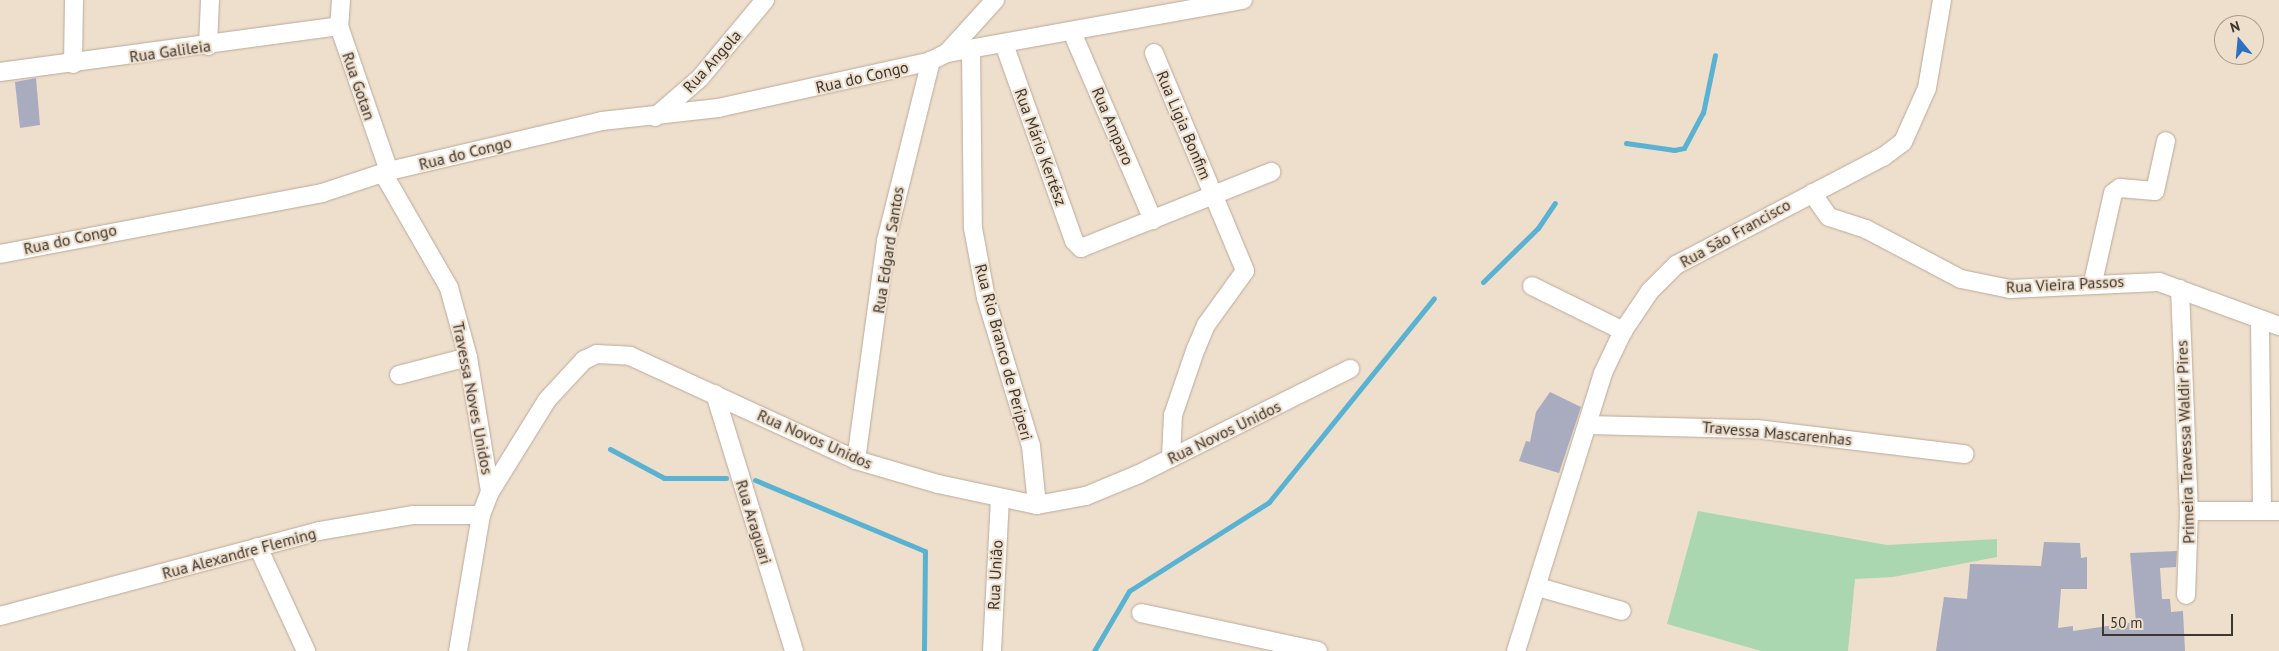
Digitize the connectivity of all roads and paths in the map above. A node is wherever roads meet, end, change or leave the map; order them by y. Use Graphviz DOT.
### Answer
graph roads {
  1 [pos="74,0"];
  2 [pos="210,0"];
  3 [pos="341,0"];
  4 [pos="765,0"];
  5 [pos="995,0"];
  6 [pos="1244,0"];
  7 [pos="1942,0"];
  8 [pos="339,26"];
  9 [pos="1072,32"];
  10 [pos="1004,44"];
  11 [pos="208,46"];
  12 [pos="971,49"];
  13 [pos="947,53"];
  14 [pos="1154,53"];
  15 [pos="931,60"];
  16 [pos="73,64"];
  17 [pos="0,72"];
  18 [pos="655,117"];
  19 [pos="2166,141"];
  20 [pos="386,172"];
  21 [pos="1271,172"];
  22 [pos="1812,193"];
  23 [pos="1213,196"];
  24 [pos="1153,220"];
  25 [pos="0,254"];
  26 [pos="2092,282"];
  27 [pos="1532,286"];
  28 [pos="2180,289"];
  29 [pos="2260,321"];
  30 [pos="2279,326"];
  31 [pos="1623,330"];
  32 [pos="468,357"];
  33 [pos="1350,369"];
  34 [pos="399,375"];
  35 [pos="715,394"];
  36 [pos="1588,425"];
  37 [pos="1965,454"];
  38 [pos="1171,458"];
  39 [pos="856,460"];
  40 [pos="490,492"];
  41 [pos="1000,499"];
  42 [pos="1037,504"];
  43 [pos="2189,510"];
  44 [pos="2271,511"];
  45 [pos="481,516"];
  46 [pos="258,547"];
  47 [pos="1538,587"];
  48 [pos="2186,595"];
  49 [pos="1622,611"];
  50 [pos="1141,613"];
  51 [pos="0,616"];
  52 [pos="306,651"];
  53 [pos="458,651"];
  54 [pos="794,651"];
  55 [pos="992,651"];
  56 [pos="1318,651"];
  57 [pos="1516,651"];
  1 -- 16 [label="street"];
  2 -- 11 [label="street"];
  3 -- 8 [label="street, Rua Gotan"];
  4 -- 18 [label="street, Rua Angola"];
  5 -- 13 [label="street"];
  6 -- 9 [label="street"];
  7 -- 22 [label="street, Rua São Francisco"];
  8 -- 11 [label="street, Rua Galileia"];
  8 -- 20 [label="street, Rua Gotan"];
  9 -- 10 [label="street"];
  9 -- 24 [label="street, Rua Amparo"];
  10 -- 12 [label="street"];
  10 -- 24 [label="street, Rua Mário Kertész"];
  11 -- 16 [label="street, Rua Galileia"];
  12 -- 13 [label="street"];
  12 -- 42 [label="street, Rua Rio Branco de Periperi"];
  13 -- 15 [label="street"];
  14 -- 23 [label="street, Rua Ligia Bonfim"];
  15 -- 18 [label="street, Rua do Congo"];
  15 -- 39 [label="street, Rua Edgard Santos"];
  16 -- 17 [label="street, Rua Galileia"];
  18 -- 20 [label="street, Rua do Congo"];
  19 -- 26 [label="street"];
  20 -- 25 [label="street, Rua do Congo"];
  20 -- 32 [label="street, Travessa Noves Unidos"];
  21 -- 23 [label="street"];
  22 -- 26 [label="street, Rua Vieira Passos"];
  22 -- 31 [label="street, Rua São Francisco"];
  23 -- 24 [label="street"];
  23 -- 38 [label="street, Rua Ligia Bonfim"];
  26 -- 28 [label="street, Rua Vieira Passos"];
  27 -- 31 [label="street"];
  28 -- 29 [label="street, Rua Vieira Passos"];
  28 -- 43 [label="street, Primeira Travessa Waldir Pires"];
  29 -- 30 [label="street, Rua Vieira Passos"];
  29 -- 44 [label="street"];
  31 -- 36 [label="street, Rua São Francisco"];
  32 -- 34 [label="street"];
  32 -- 40 [label="street, Travessa Noves Unidos"];
  33 -- 38 [label="street, Rua Novos Unidos"];
  35 -- 39 [label="street, Rua Novos Unidos"];
  35 -- 40 [label="street, Rua Novos Unidos"];
  35 -- 54 [label="street, Rua Araguari"];
  36 -- 37 [label="street, Travessa Mascarenhas"];
  36 -- 47 [label="street, Rua São Francisco"];
  38 -- 42 [label="street, Rua Novos Unidos"];
  39 -- 41 [label="street, Rua Novos Unidos"];
  40 -- 45 [label="street, Rua Novos Unidos"];
  41 -- 42 [label="street, Rua Novos Unidos"];
  41 -- 55 [label="street, Rua Uniâo"];
  43 -- 44 [label="street"];
  43 -- 48 [label="street, Primeira Travessa Waldir Pires"];
  45 -- 46 [label="street, Rua Alexandre Fleming"];
  45 -- 53 [label="street, Rua Novos Unidos"];
  46 -- 51 [label="street, Rua Alexandre Fleming"];
  46 -- 52 [label="street"];
  47 -- 49 [label="street"];
  47 -- 57 [label="street, Rua São Francisco"];
  50 -- 56 [label="street"];
}
